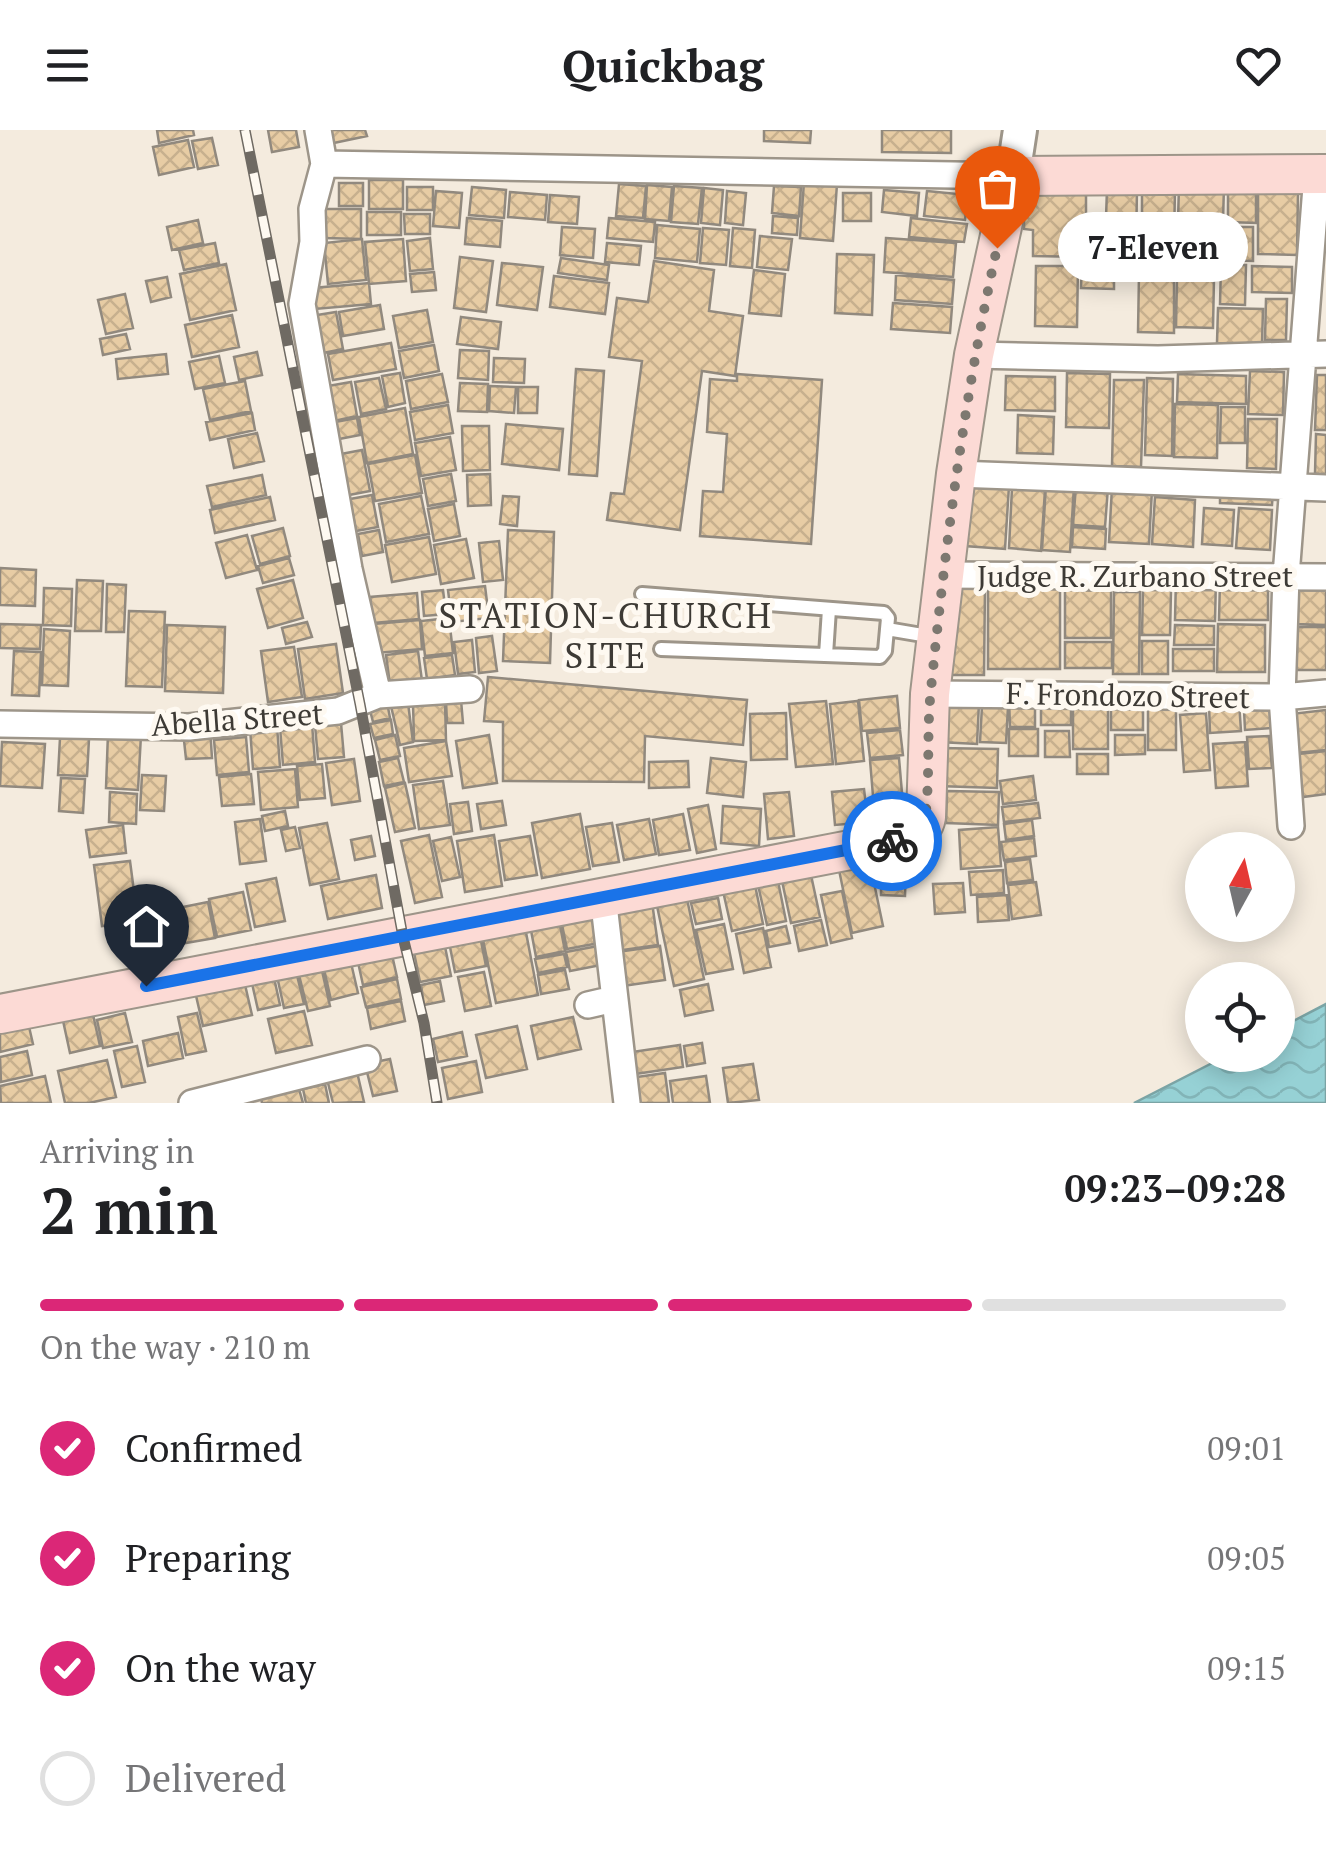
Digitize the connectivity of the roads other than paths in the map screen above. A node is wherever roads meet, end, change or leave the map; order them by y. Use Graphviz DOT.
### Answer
graph roads {
  1 [pos="318,130"];
  2 [pos="1020,130"];
  3 [pos="324,164"];
  4 [pos="1322,174"];
  5 [pos="1013,176"];
  6 [pos="1315,354"];
  7 [pos="974,355"];
  8 [pos="956,474"];
  9 [pos="1294,488"];
  10 [pos="1326,488"];
  11 [pos="944,575"];
  12 [pos="1286,576"];
  13 [pos="1326,577"];
  14 [pos="642,594"];
  15 [pos="829,609"];
  16 [pos="887,629"];
  17 [pos="937,638"];
  18 [pos="661,649"];
  19 [pos="826,656"];
  20 [pos="470,689"];
  21 [pos="1326,693"];
  22 [pos="930,694"];
  23 [pos="378,695"];
  24 [pos="1282,697"];
  25 [pos="0,724"];
  26 [pos="1291,826"];
  27 [pos="603,896"];
  28 [pos="614,999"];
  29 [pos="588,1005"];
  30 [pos="0,1014"];
  31 [pos="366,1059"];
  32 [pos="192,1103"];
  33 [pos="627,1103"];
  1 -- 3 [label="street"];
  2 -- 5 [label="street"];
  3 -- 5 [label="street"];
  3 -- 23 [label="street"];
  4 -- 5 [label="main road"];
  4 -- 6 [label="street"];
  5 -- 7 [label="main road"];
  6 -- 7 [label="street"];
  6 -- 9 [label="street"];
  7 -- 8 [label="main road"];
  8 -- 9 [label="street"];
  8 -- 11 [label="main road"];
  9 -- 10 [label="street"];
  9 -- 12 [label="street"];
  11 -- 12 [label="street, Judge R. Zurbano Street"];
  11 -- 17 [label="main road"];
  12 -- 13 [label="street, Judge R. Zurbano Street"];
  12 -- 24 [label="street"];
  14 -- 15 [label="lane"];
  15 -- 16 [label="lane"];
  15 -- 19 [label="lane"];
  16 -- 17 [label="lane"];
  16 -- 19 [label="lane"];
  17 -- 22 [label="main road"];
  18 -- 19 [label="lane"];
  20 -- 23 [label="street, Abella Street"];
  21 -- 24 [label="street, F. Frondozo Street"];
  22 -- 24 [label="street, F. Frondozo Street"];
  22 -- 27 [label="main road"];
  23 -- 25 [label="street, Abella Street"];
  24 -- 26 [label="street"];
  27 -- 28 [label="street"];
  27 -- 30 [label="main road"];
  28 -- 29 [label="street"];
  28 -- 33 [label="street"];
  31 -- 32 [label="street"];
}
